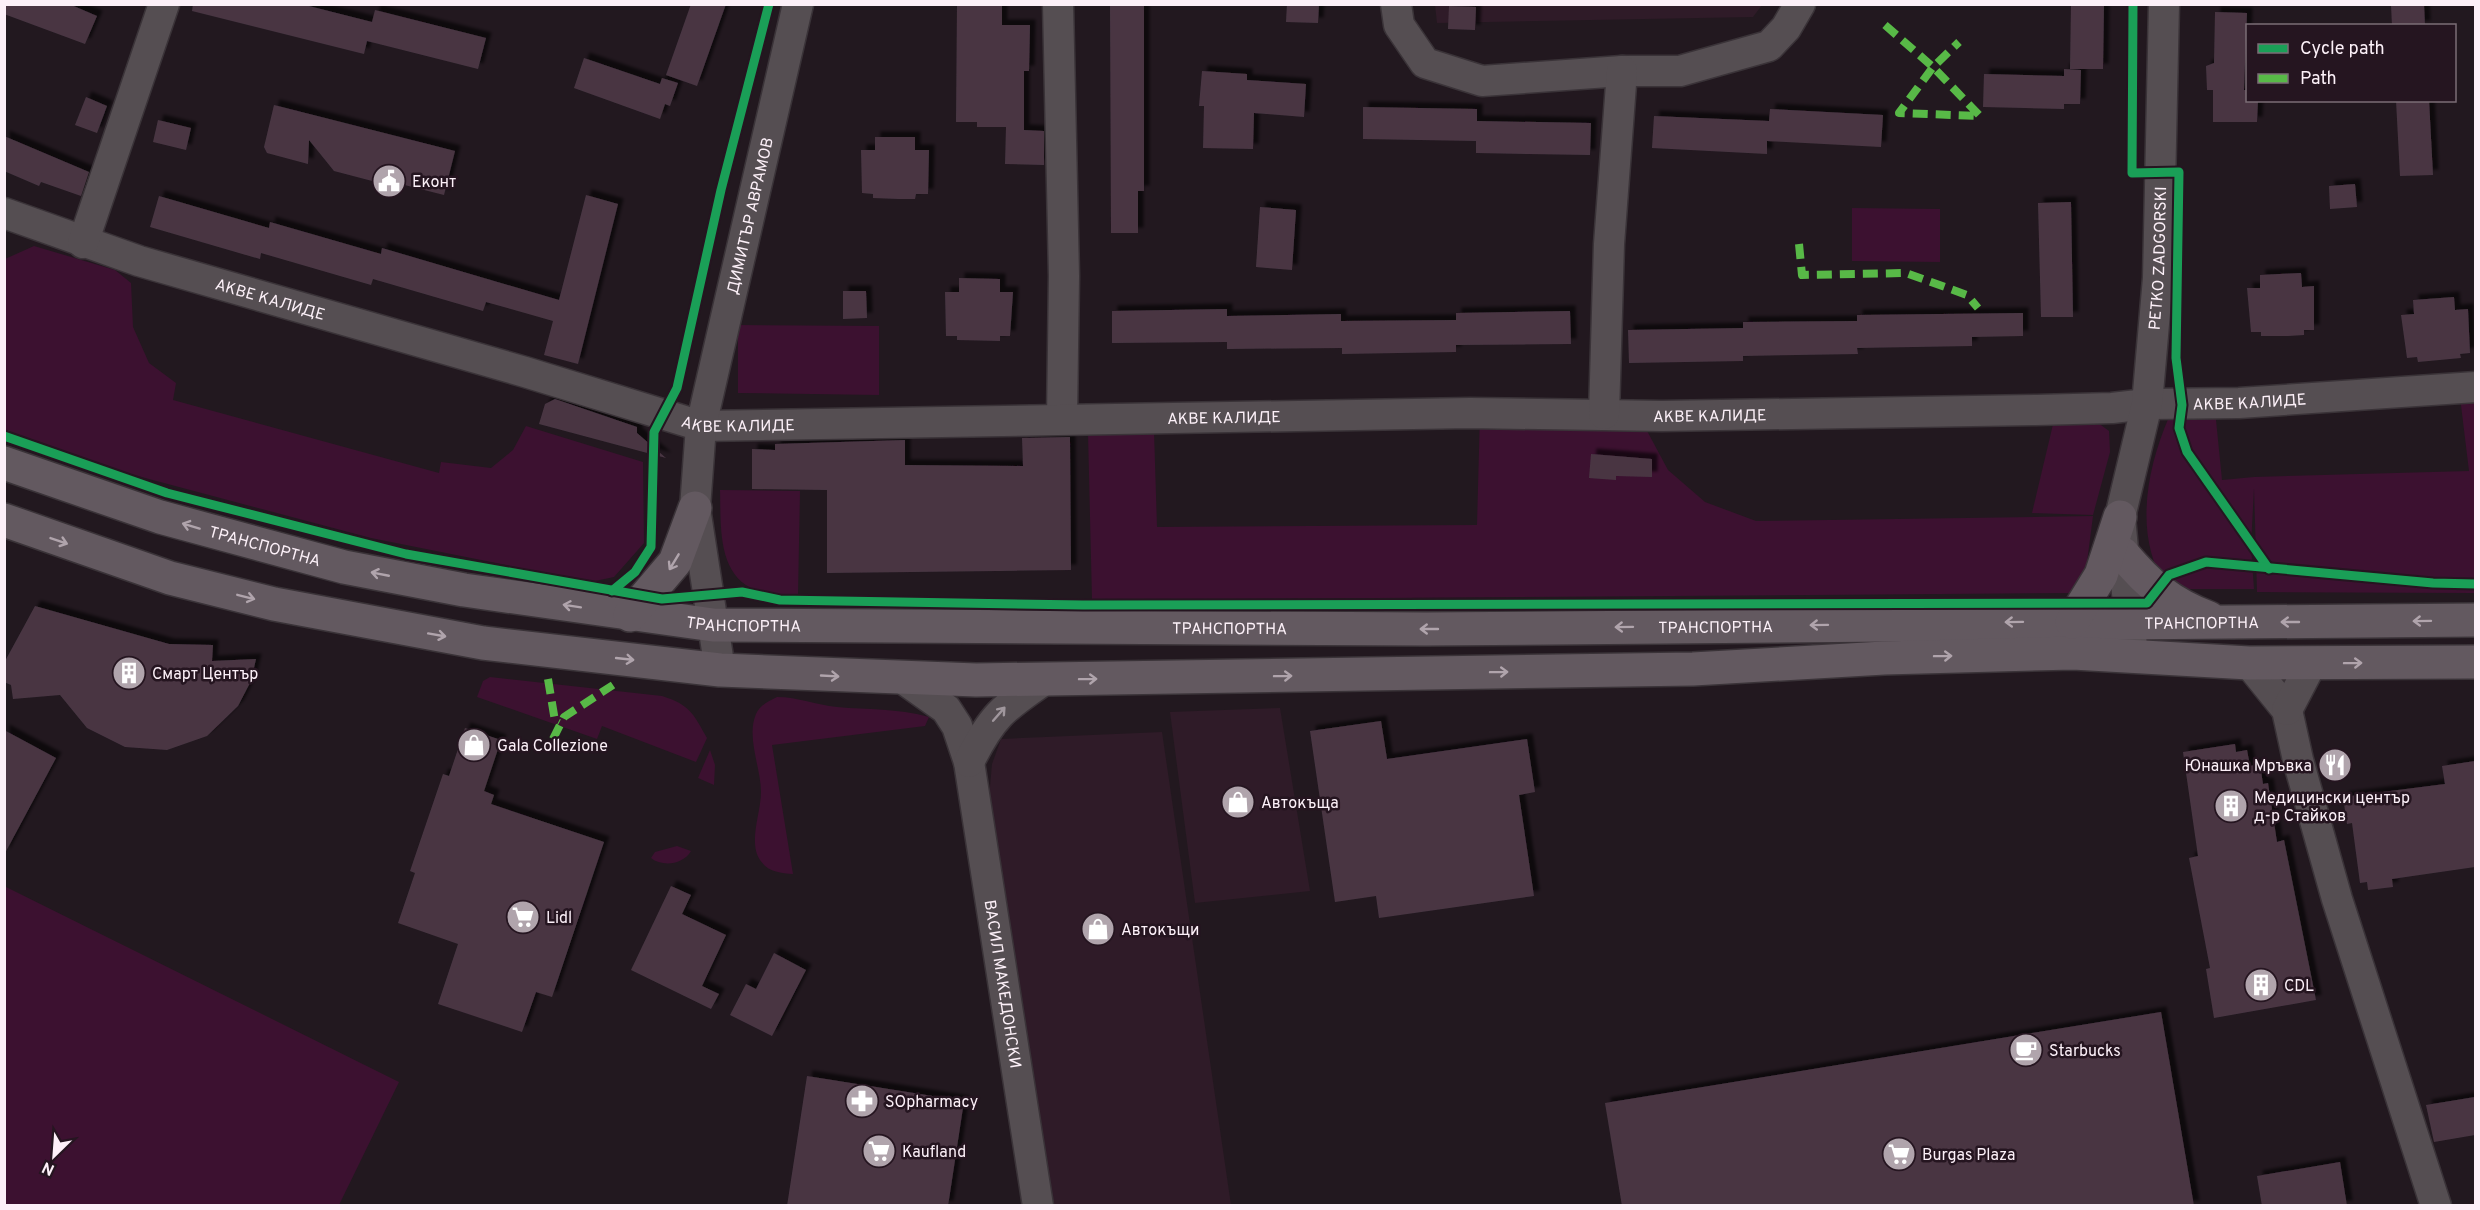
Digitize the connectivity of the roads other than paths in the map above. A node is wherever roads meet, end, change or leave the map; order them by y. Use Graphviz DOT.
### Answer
graph roads {
  1 [pos="164,4"];
  2 [pos="798,4"];
  3 [pos="1058,4"];
  4 [pos="1396,4"];
  5 [pos="1800,4"];
  6 [pos="2164,4"];
  7 [pos="1622,71"];
  8 [pos="4,213"];
  9 [pos="83,243"];
  10 [pos="2475,387"];
  11 [pos="2147,404"];
  12 [pos="1604,414"];
  13 [pos="1062,419"];
  14 [pos="701,426"];
  15 [pos="4,463"];
  16 [pos="695,508"];
  17 [pos="2120,517"];
  18 [pos="4,520"];
  19 [pos="2123,554"];
  20 [pos="630,615"];
  21 [pos="2475,620"];
  22 [pos="2131,621"];
  23 [pos="2072,622"];
  24 [pos="2219,622"];
  25 [pos="713,625"];
  26 [pos="2133,656"];
  27 [pos="2475,662"];
  28 [pos="2249,663"];
  29 [pos="2311,664"];
  30 [pos="720,670"];
  31 [pos="905,680"];
  32 [pos="1044,680"];
  33 [pos="2287,710"];
  34 [pos="969,762"];
  35 [pos="1038,1206"];
  36 [pos="2436,1206"];
  1 -- 9 [label="street"];
  2 -- 14 [label="street, ДИМИТЪР АВРАМОВ"];
  3 -- 13 [label="street"];
  4 -- 7 [label="street"];
  5 -- 7 [label="street"];
  6 -- 11 [label="street, PETKO ZADGORSKI"];
  7 -- 12 [label="street"];
  8 -- 9 [label="street, АКВЕ КАЛИДЕ"];
  9 -- 14 [label="street, АКВЕ КАЛИДЕ"];
  10 -- 11 [label="street, АКВЕ КАЛИДЕ"];
  11 -- 12 [label="street, АКВЕ КАЛИДЕ"];
  11 -- 17 [label="street, PETKO ZADGORSKI"];
  12 -- 13 [label="street, АКВЕ КАЛИДЕ"];
  13 -- 14 [label="street, АКВЕ КАЛИДЕ"];
  14 -- 16 [label="street, ДИМИТЪР АВРАМОВ"];
  20 -- 15 [label="main road, ТРАНСПОРТНА, one-way"];
  16 -- 20 [label="main road, one-way"];
  16 -- 25 [label="street, ДИМИТЪР АВРАМОВ"];
  17 -- 19 [label="street, PETKO ZADGORSKI"];
  17 -- 23 [label="main road"];
  18 -- 30 [label="main road, ТРАНСПОРТНА, one-way"];
  19 -- 22 [label="street, PETKO ZADGORSKI"];
  19 -- 24 [label="main road"];
  20 -- 25 [label="main road, ТРАНСПОРТНА"];
  21 -- 24 [label="main road, ТРАНСПОРТНА, one-way"];
  22 -- 23 [label="main road, ТРАНСПОРТНА"];
  22 -- 24 [label="main road, ТРАНСПОРТНА"];
  22 -- 26 [label="street, PETKO ZADGORSKI"];
  23 -- 25 [label="main road, ТРАНСПОРТНА, one-way"];
  25 -- 30 [label="street, ДИМИТЪР АВРАМОВ"];
  26 -- 28 [label="main road, ТРАНСПОРТНА"];
  32 -- 26 [label="main road, ТРАНСПОРТНА, one-way"];
  29 -- 27 [label="main road, ТРАНСПОРТНА, one-way"];
  28 -- 29 [label="main road, ТРАНСПОРТНА"];
  28 -- 33 [label="street"];
  29 -- 33 [label="street"];
  30 -- 31 [label="main road, ТРАНСПОРТНА, one-way"];
  31 -- 32 [label="main road, ТРАНСПОРТНА"];
  31 -- 34 [label="street, ВАСИЛ МАКЕДОНСКИ"];
  34 -- 32 [label="street, one-way"];
  33 -- 36 [label="street"];
  34 -- 35 [label="street, ВАСИЛ МАКЕДОНСКИ"];
}
